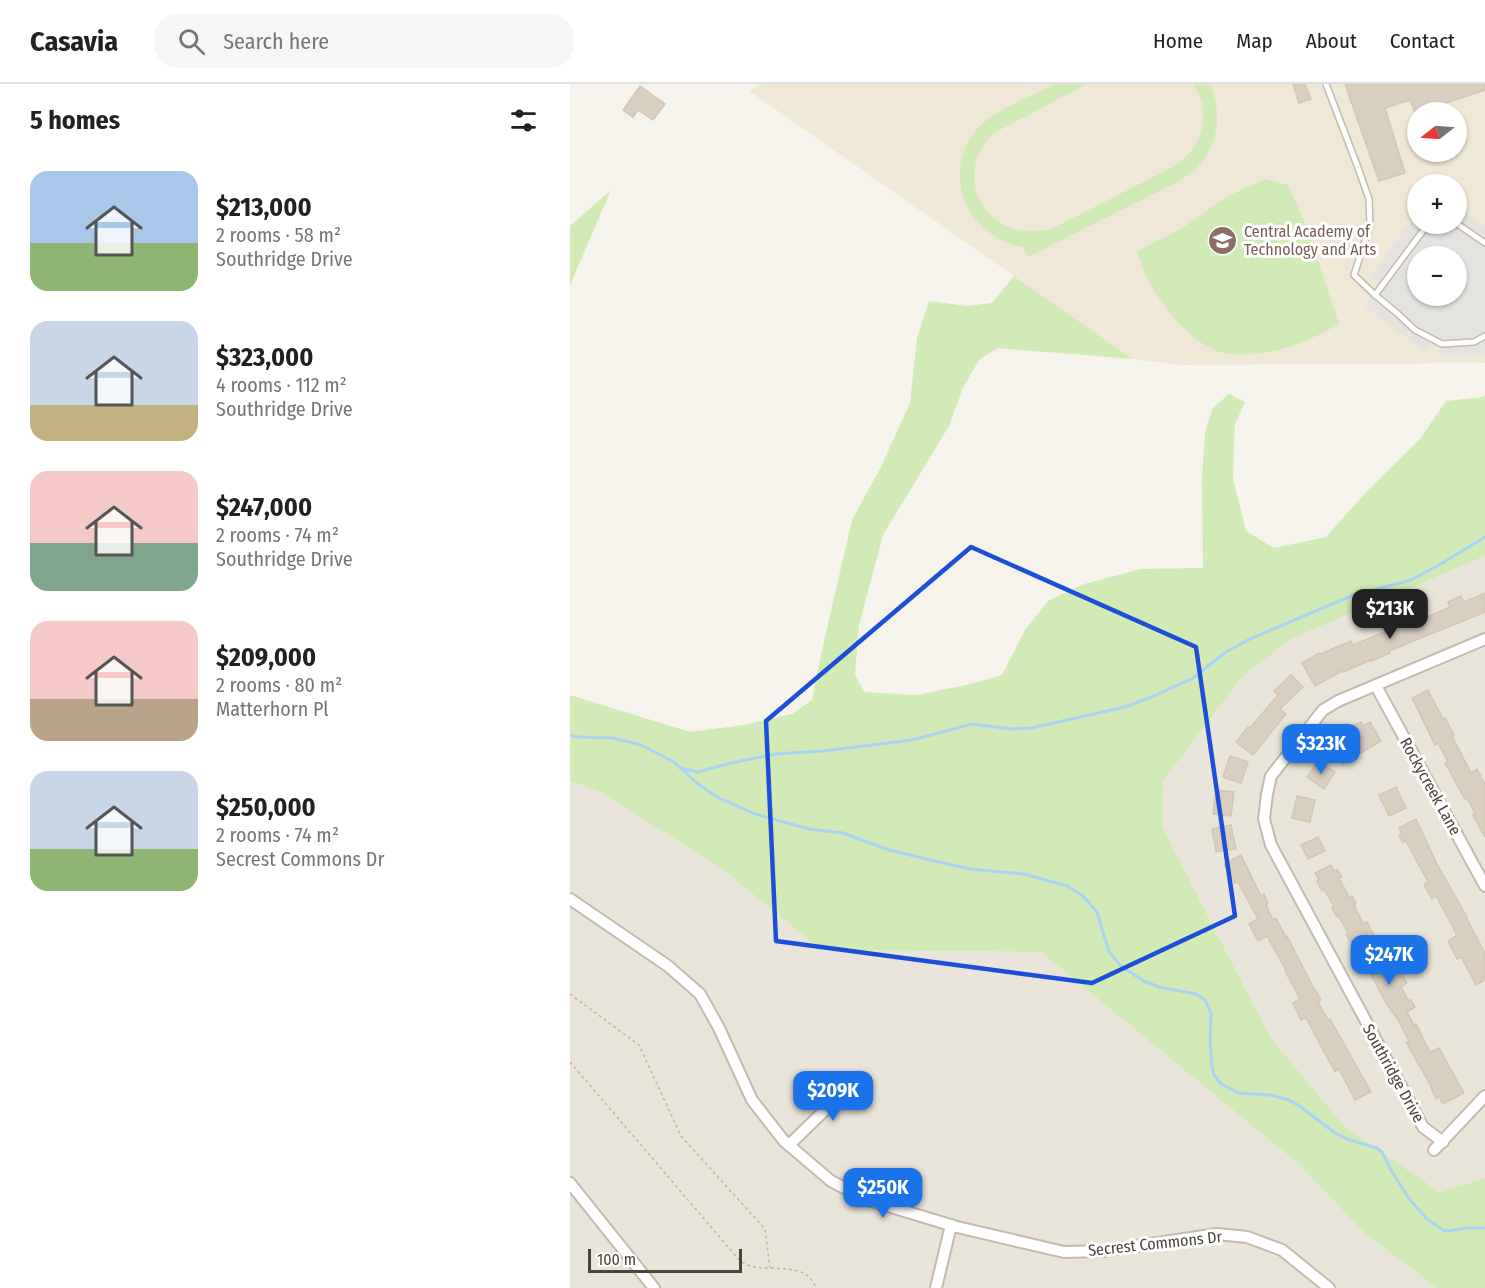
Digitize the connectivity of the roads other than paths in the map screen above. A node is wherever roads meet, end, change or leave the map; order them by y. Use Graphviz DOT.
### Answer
graph roads {
  1 [pos="1326,84"];
  2 [pos="1467,231"];
  3 [pos="1421,234"];
  4 [pos="1485,243"];
  5 [pos="1375,296"];
  6 [pos="1485,336"];
  7 [pos="1485,639"];
  8 [pos="1376,686"];
  9 [pos="1485,886"];
  10 [pos="570,899"];
  11 [pos="858,1078"];
  12 [pos="1485,1096"];
  13 [pos="789,1144"];
  14 [pos="570,1183"];
  15 [pos="951,1225"];
  16 [pos="654,1288"];
  17 [pos="936,1288"];
  18 [pos="1329,1288"];
  1 -- 5 [label="lane"];
  2 -- 4 [label="lane"];
  3 -- 5 [label="lane"];
  5 -- 6 [label="lane"];
  7 -- 8 [label="street, Southridge Drive"];
  8 -- 9 [label="street, Rockycreek Lane"];
  8 -- 12 [label="street, Southridge Drive"];
  10 -- 13 [label="street, Secrest Commons Dr"];
  11 -- 13 [label="street"];
  13 -- 15 [label="street, Secrest Commons Dr"];
  14 -- 16 [label="street"];
  15 -- 17 [label="street"];
  15 -- 18 [label="street, Secrest Commons Dr"];
}
